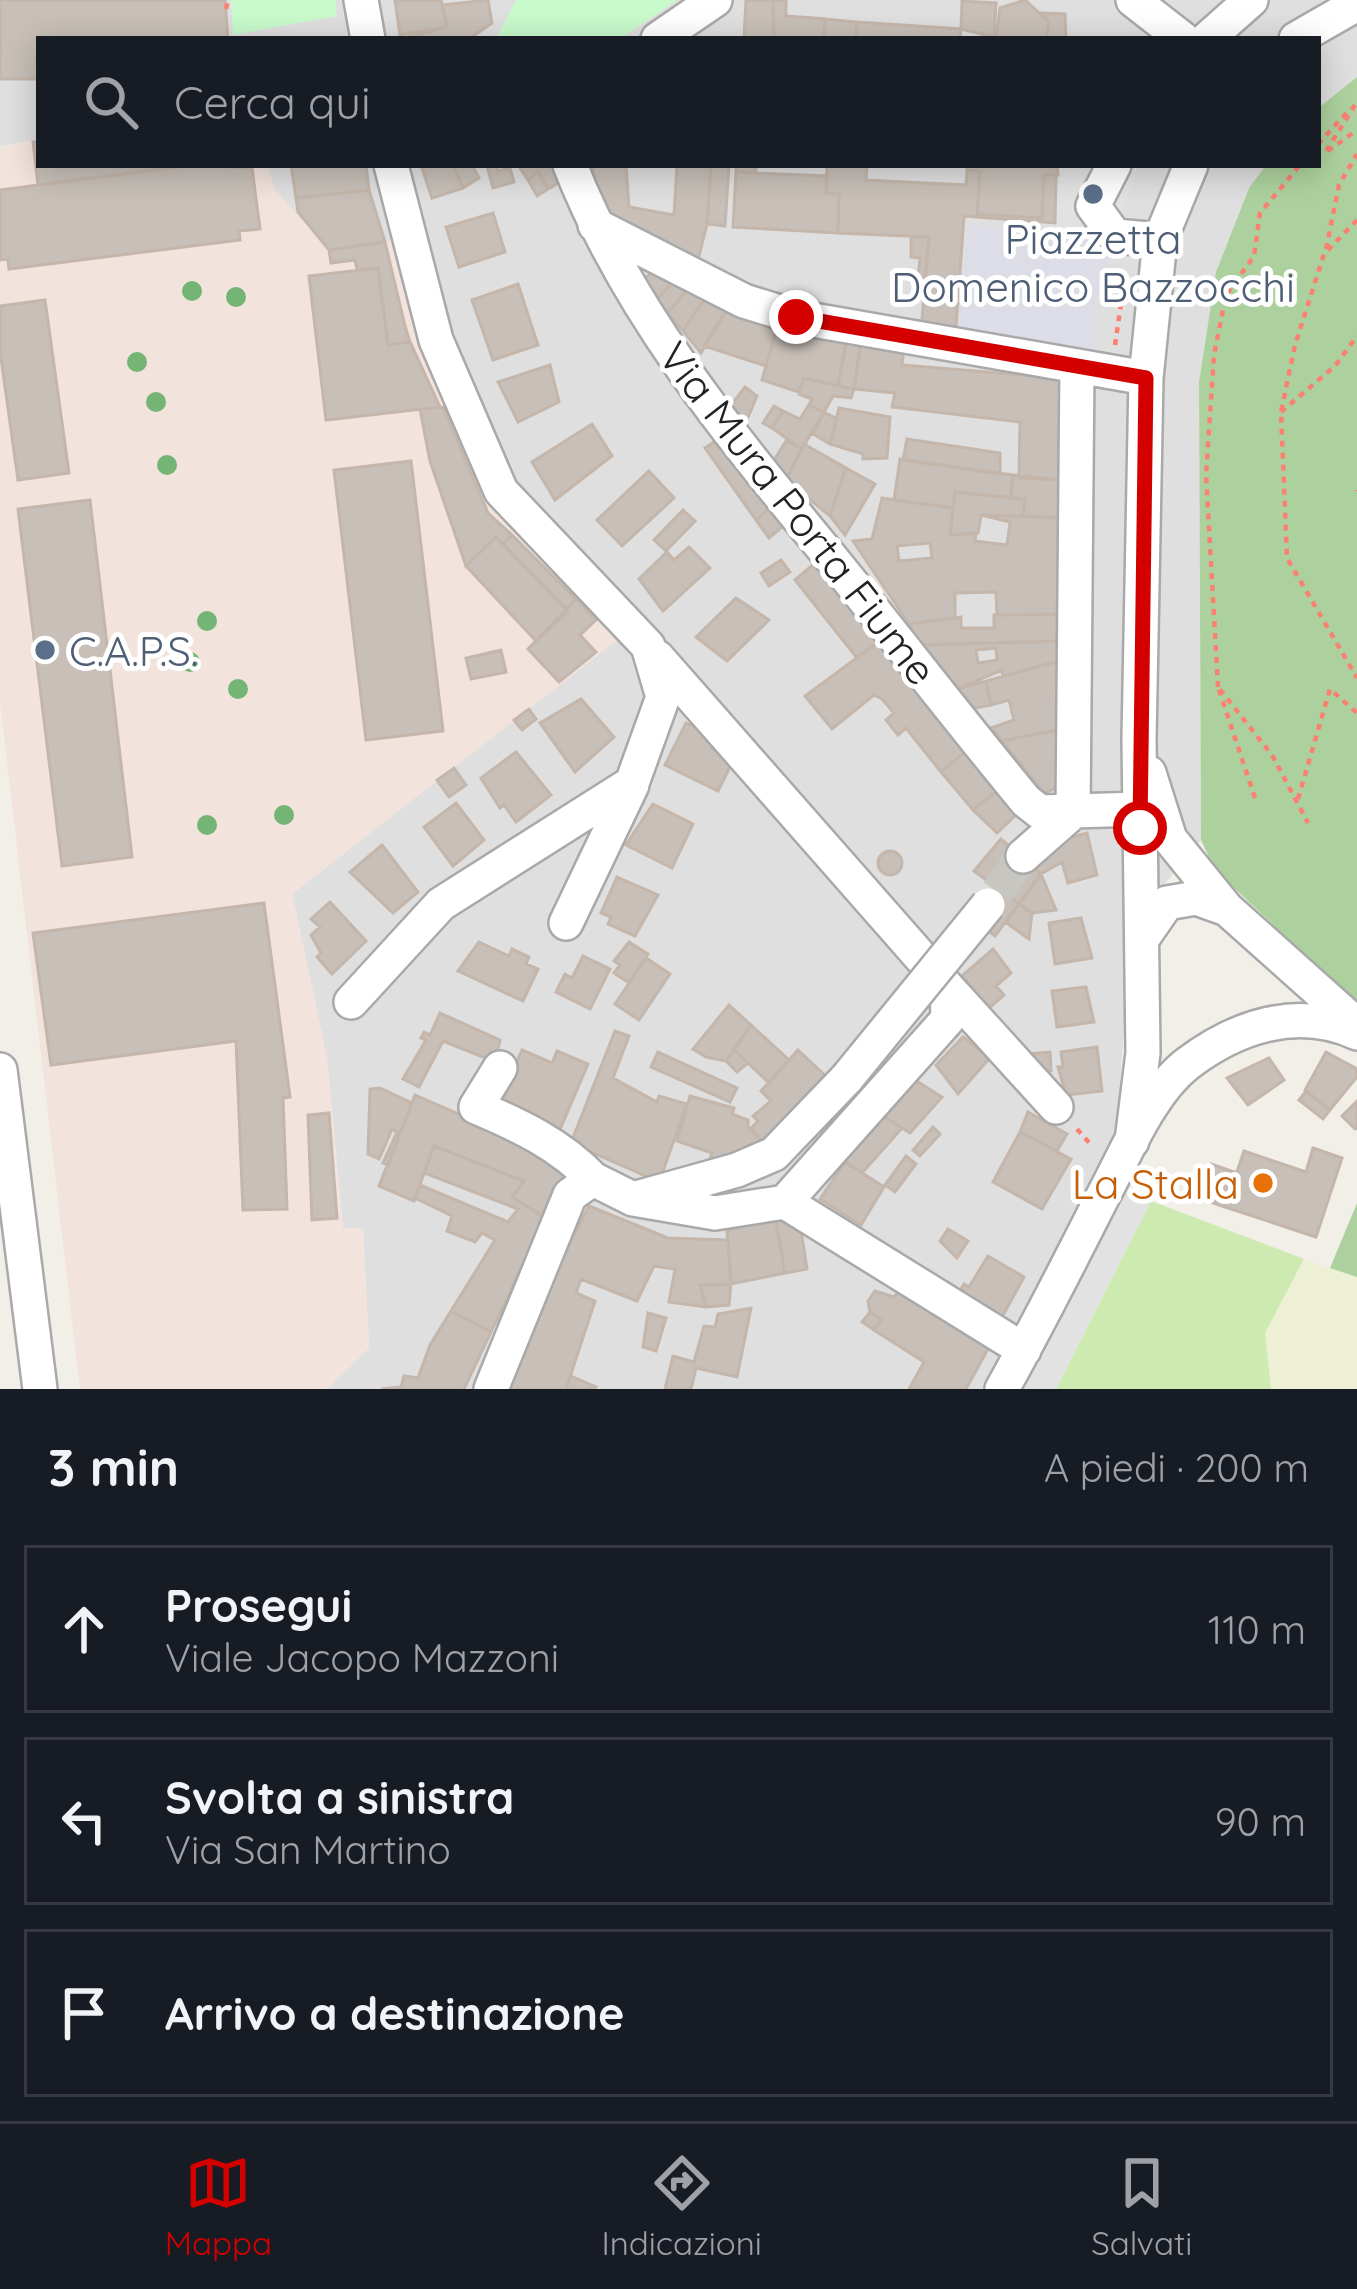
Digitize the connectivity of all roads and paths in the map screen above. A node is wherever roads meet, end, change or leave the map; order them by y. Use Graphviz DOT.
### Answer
graph roads {
  1 [pos="228,0"];
  2 [pos="361,0"];
  3 [pos="715,0"];
  4 [pos="1133,0"];
  5 [pos="1251,0"];
  6 [pos="1357,4"];
  7 [pos="226,8"];
  8 [pos="367,36"];
  9 [pos="662,36"];
  10 [pos="1179,36"];
  11 [pos="1210,36"];
  12 [pos="1301,36"];
  13 [pos="1356,104"];
  14 [pos="1357,130"];
  15 [pos="1321,141"];
  16 [pos="1357,154"];
  17 [pos="392,168"];
  18 [pos="571,168"];
  19 [pos="1112,168"];
  20 [pos="1190,168"];
  21 [pos="1298,168"];
  22 [pos="1357,220"];
  23 [pos="594,224"];
  24 [pos="1160,240"];
  25 [pos="1324,254"];
  26 [pos="1357,336"];
  27 [pos="1077,366"];
  28 [pos="1146,378"];
  29 [pos="1281,412"];
  30 [pos="647,646"];
  31 [pos="1357,678"];
  32 [pos="1218,687"];
  33 [pos="1357,713"];
  34 [pos="1139,739"];
  35 [pos="632,783"];
  36 [pos="1255,798"];
  37 [pos="1298,799"];
  38 [pos="1139,809"];
  39 [pos="1073,812"];
  40 [pos="1307,823"];
  41 [pos="1023,856"];
  42 [pos="993,899"];
  43 [pos="1227,909"];
  44 [pos="566,923"];
  45 [pos="1142,939"];
  46 [pos="947,987"];
  47 [pos="352,1002"];
  48 [pos="1357,1029"];
  49 [pos="500,1068"];
  50 [pos="0,1070"];
  51 [pos="1056,1107"];
  52 [pos="1132,1141"];
  53 [pos="593,1179"];
  54 [pos="633,1199"];
  55 [pos="785,1202"];
  56 [pos="1024,1350"];
  57 [pos="40,1389"];
  58 [pos="491,1389"];
  59 [pos="1003,1389"];
  1 -- 7 [label="path"];
  2 -- 8 [label="street"];
  3 -- 9 [label="street"];
  4 -- 10 [label="street"];
  5 -- 11 [label="street"];
  6 -- 12 [label="street"];
  13 -- 14 [label="path"];
  13 -- 15 [label="path"];
  16 -- 25 [label="path"];
  17 -- 30 [label="street"];
  18 -- 23 [label="street, Via Mura Porta Fiume"];
  19 -- 24 [label="street"];
  20 -- 24 [label="street"];
  21 -- 32 [label="path"];
  22 -- 25 [label="path"];
  23 -- 27 [label="street"];
  23 -- 39 [label="street, Via Mura Porta Fiume"];
  24 -- 28 [label="street"];
  25 -- 29 [label="path"];
  26 -- 29 [label="path"];
  27 -- 28 [label="street"];
  27 -- 39 [label="street"];
  28 -- 34 [label="street"];
  29 -- 31 [label="path"];
  30 -- 35 [label="street"];
  30 -- 46 [label="street"];
  32 -- 36 [label="path"];
  32 -- 37 [label="path"];
  33 -- 37 [label="path"];
  34 -- 38 [label="street"];
  34 -- 43 [label="street"];
  35 -- 44 [label="street"];
  35 -- 47 [label="street"];
  37 -- 40 [label="path"];
  38 -- 39 [label="street"];
  38 -- 45 [label="street"];
  39 -- 41 [label="street"];
  42 -- 54 [label="street, bridge"];
  43 -- 45 [label="street"];
  43 -- 48 [label="street"];
  45 -- 52 [label="street"];
  46 -- 51 [label="street"];
  46 -- 55 [label="street"];
  48 -- 52 [label="street"];
  49 -- 53 [label="street"];
  50 -- 57 [label="street"];
  52 -- 56 [label="street"];
  53 -- 54 [label="street"];
  53 -- 58 [label="street"];
  54 -- 55 [label="street"];
  55 -- 56 [label="street"];
  56 -- 59 [label="street"];
}
